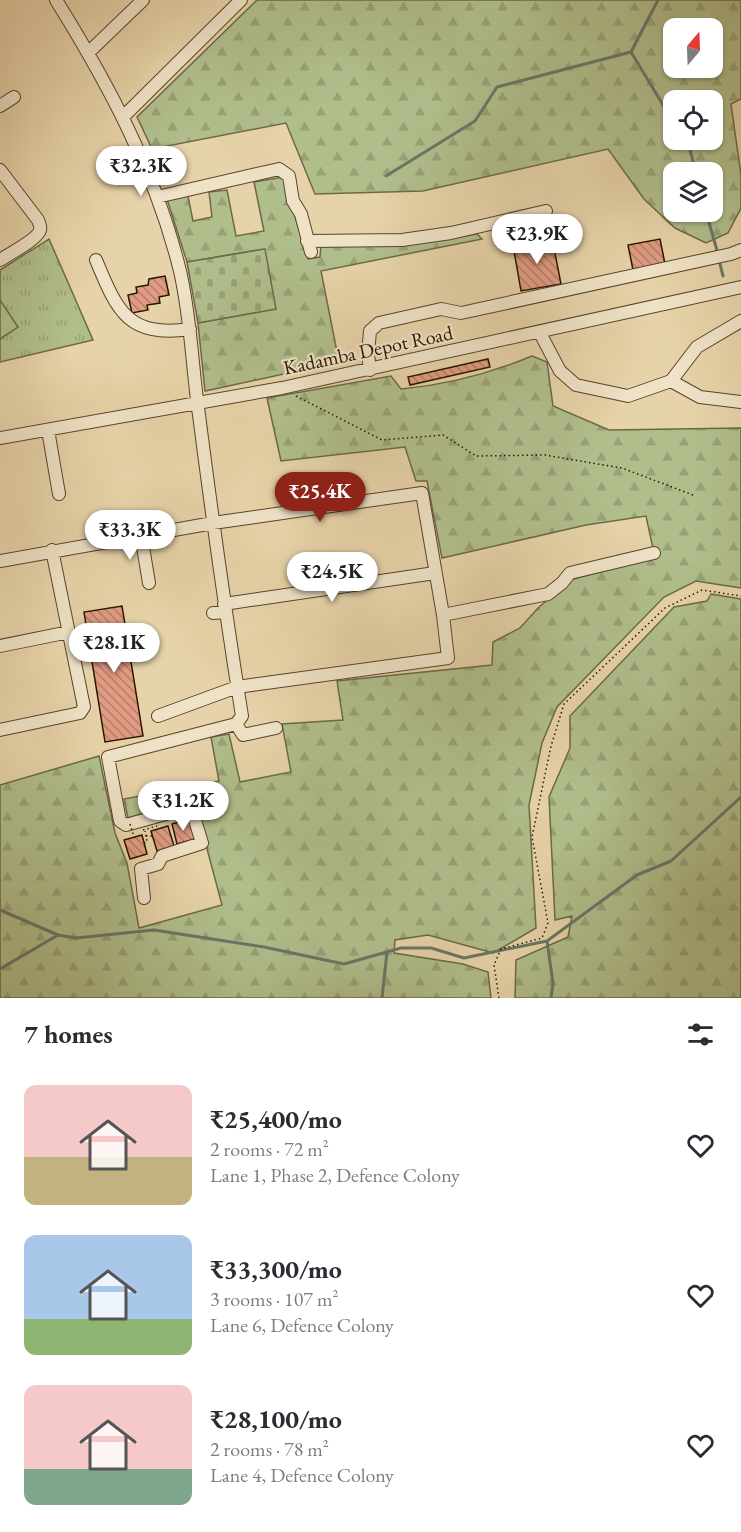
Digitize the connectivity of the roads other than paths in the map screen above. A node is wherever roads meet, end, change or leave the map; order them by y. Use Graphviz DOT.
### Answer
graph roads {
  1 [pos="56,0"];
  2 [pos="143,0"];
  3 [pos="241,0"];
  4 [pos="89,52"];
  5 [pos="14,97"];
  6 [pos="0,106"];
  7 [pos="123,117"];
  8 [pos="0,170"];
  9 [pos="157,196"];
  10 [pos="546,212"];
  11 [pos="741,250"];
  12 [pos="0,260"];
  13 [pos="96,260"];
  14 [pos="741,287"];
  15 [pos="741,321"];
  16 [pos="190,329"];
  17 [pos="540,333"];
  18 [pos="370,370"];
  19 [pos="671,381"];
  20 [pos="741,402"];
  21 [pos="197,403"];
  22 [pos="48,430"];
  23 [pos="0,438"];
  24 [pos="59,494"];
  25 [pos="213,523"];
  26 [pos="141,535"];
  27 [pos="52,550"];
  28 [pos="654,553"];
  29 [pos="0,561"];
  30 [pos="435,573"];
  31 [pos="148,583"];
  32 [pos="221,610"];
  33 [pos="443,615"];
  34 [pos="69,632"];
  35 [pos="0,646"];
  36 [pos="237,687"];
  37 [pos="158,716"];
  38 [pos="236,724"];
  39 [pos="276,728"];
  40 [pos="0,730"];
  41 [pos="215,802"];
  42 [pos="191,807"];
  43 [pos="144,898"];
  1 -- 4 [label="street"];
  2 -- 4 [label="street"];
  3 -- 7 [label="street"];
  4 -- 7 [label="street"];
  5 -- 6 [label="street"];
  7 -- 9 [label="street"];
  8 -- 12 [label="street"];
  9 -- 10 [label="street"];
  9 -- 16 [label="street"];
  11 -- 18 [label="street"];
  13 -- 16 [label="street"];
  14 -- 17 [label="street, Kadamba Depot Road"];
  15 -- 19 [label="street"];
  16 -- 21 [label="street"];
  17 -- 18 [label="street, Kadamba Depot Road"];
  17 -- 19 [label="street"];
  18 -- 21 [label="street, Kadamba Depot Road"];
  19 -- 20 [label="street"];
  21 -- 22 [label="street, Kadamba Depot Road"];
  21 -- 25 [label="street"];
  22 -- 23 [label="street, Kadamba Depot Road"];
  22 -- 24 [label="street"];
  25 -- 26 [label="street"];
  25 -- 30 [label="street"];
  25 -- 32 [label="street"];
  26 -- 27 [label="street"];
  26 -- 31 [label="street"];
  27 -- 29 [label="street"];
  27 -- 34 [label="street"];
  28 -- 33 [label="street"];
  30 -- 32 [label="street"];
  30 -- 33 [label="street"];
  32 -- 36 [label="street"];
  33 -- 36 [label="street"];
  34 -- 35 [label="street"];
  34 -- 40 [label="street"];
  36 -- 37 [label="street"];
  36 -- 38 [label="street"];
  38 -- 39 [label="street"];
  38 -- 42 [label="street"];
  41 -- 42 [label="street"];
  42 -- 43 [label="street"];
}
